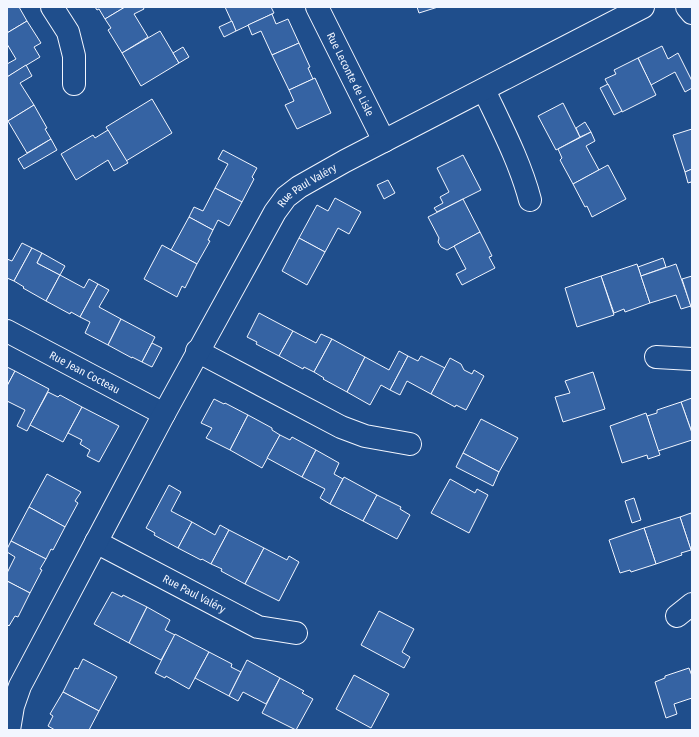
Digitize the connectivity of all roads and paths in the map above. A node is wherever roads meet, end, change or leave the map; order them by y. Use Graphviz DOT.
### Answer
graph roads {
  1 [pos="52,7"];
  2 [pos="317,7"];
  3 [pos="643,7"];
  4 [pos="687,7"];
  5 [pos="692,13"];
  6 [pos="74,84"];
  7 [pos="484,90"];
  8 [pos="384,141"];
  9 [pos="530,200"];
  10 [pos="7,331"];
  11 [pos="197,351"];
  12 [pos="656,357"];
  13 [pos="692,359"];
  14 [pos="164,414"];
  15 [pos="410,444"];
  16 [pos="96,542"];
  17 [pos="296,633"];
  18 [pos="10,705"];
  19 [pos="9,730"];
  1 -- 6 [label="street"];
  2 -- 8 [label="street, Rue Leconte de Lisle"];
  3 -- 7 [label="street, Rue Paul Valéry"];
  4 -- 5 [label="street"];
  7 -- 8 [label="street, Rue Paul Valéry"];
  7 -- 9 [label="street"];
  8 -- 11 [label="street, Rue Paul Valéry"];
  10 -- 14 [label="street, Rue Jean Cocteau"];
  11 -- 14 [label="street, Rue Paul Valéry"];
  11 -- 15 [label="street"];
  12 -- 13 [label="street"];
  14 -- 16 [label="street, Rue Paul Valéry"];
  16 -- 17 [label="street, Rue Paul Valéry"];
  16 -- 18 [label="street, Rue Paul Valéry"];
  18 -- 19 [label="street, Rue Paul Valéry"];
}
